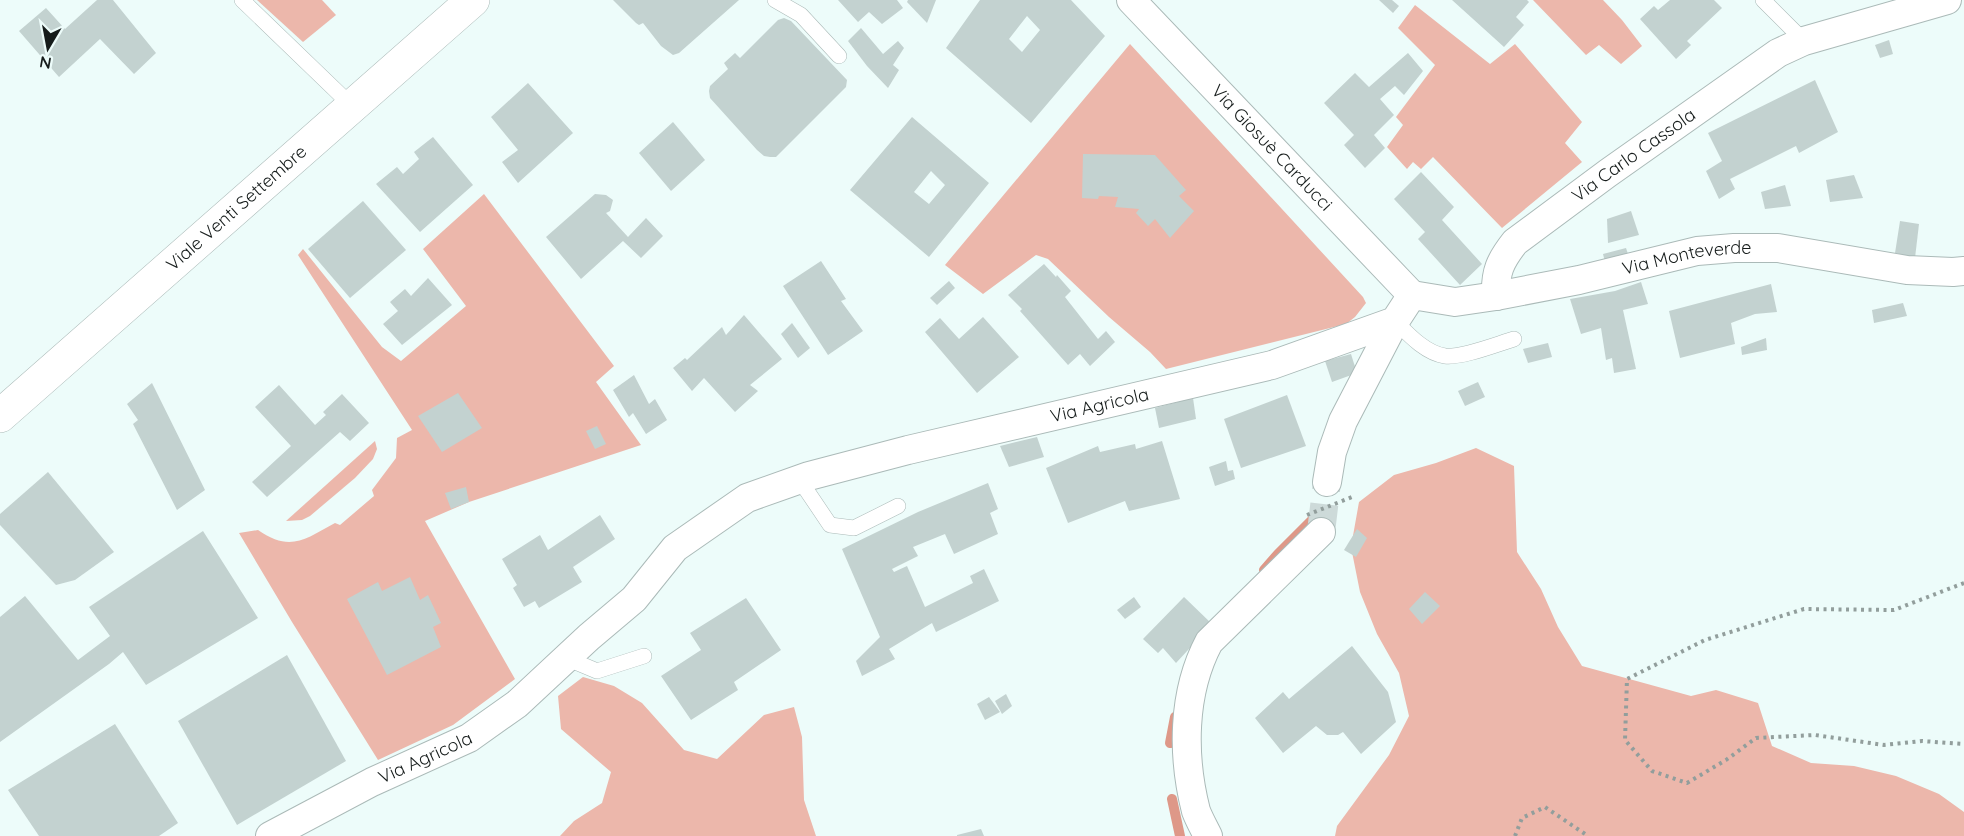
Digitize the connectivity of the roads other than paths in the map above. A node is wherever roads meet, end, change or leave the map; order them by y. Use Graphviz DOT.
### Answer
graph roads {
  1 [pos="242,0"];
  2 [pos="473,0"];
  3 [pos="775,0"];
  4 [pos="1131,0"];
  5 [pos="1763,0"];
  6 [pos="1947,0"];
  7 [pos="1804,41"];
  8 [pos="838,56"];
  9 [pos="352,106"];
  10 [pos="1964,271"];
  11 [pos="1412,295"];
  12 [pos="1496,296"];
  13 [pos="1395,321"];
  14 [pos="1514,339"];
  15 [pos="0,416"];
  16 [pos="799,479"];
  17 [pos="1328,482"];
  18 [pos="898,506"];
  19 [pos="1314,523"];
  20 [pos="644,656"];
  21 [pos="566,658"];
  22 [pos="270,836"];
  23 [pos="1208,836"];
  1 -- 9 [label="lane"];
  2 -- 9 [label="main road, Viale Venti Settembre"];
  3 -- 8 [label="lane"];
  4 -- 11 [label="street, Via Giosuè Carducci"];
  5 -- 7 [label="lane"];
  6 -- 7 [label="street, Via Carlo Cassola"];
  7 -- 12 [label="street, Via Carlo Cassola"];
  9 -- 15 [label="main road, Viale Venti Settembre"];
  10 -- 12 [label="street, Via Monteverde"];
  11 -- 12 [label="street, Via Monteverde"];
  11 -- 13 [label="street"];
  13 -- 14 [label="lane"];
  13 -- 16 [label="street, Via Agricola"];
  13 -- 17 [label="street"];
  16 -- 18 [label="lane"];
  16 -- 21 [label="street, Via Agricola"];
  19 -- 23 [label="street"];
  20 -- 21 [label="lane"];
  21 -- 22 [label="street, Via Agricola"];
}
